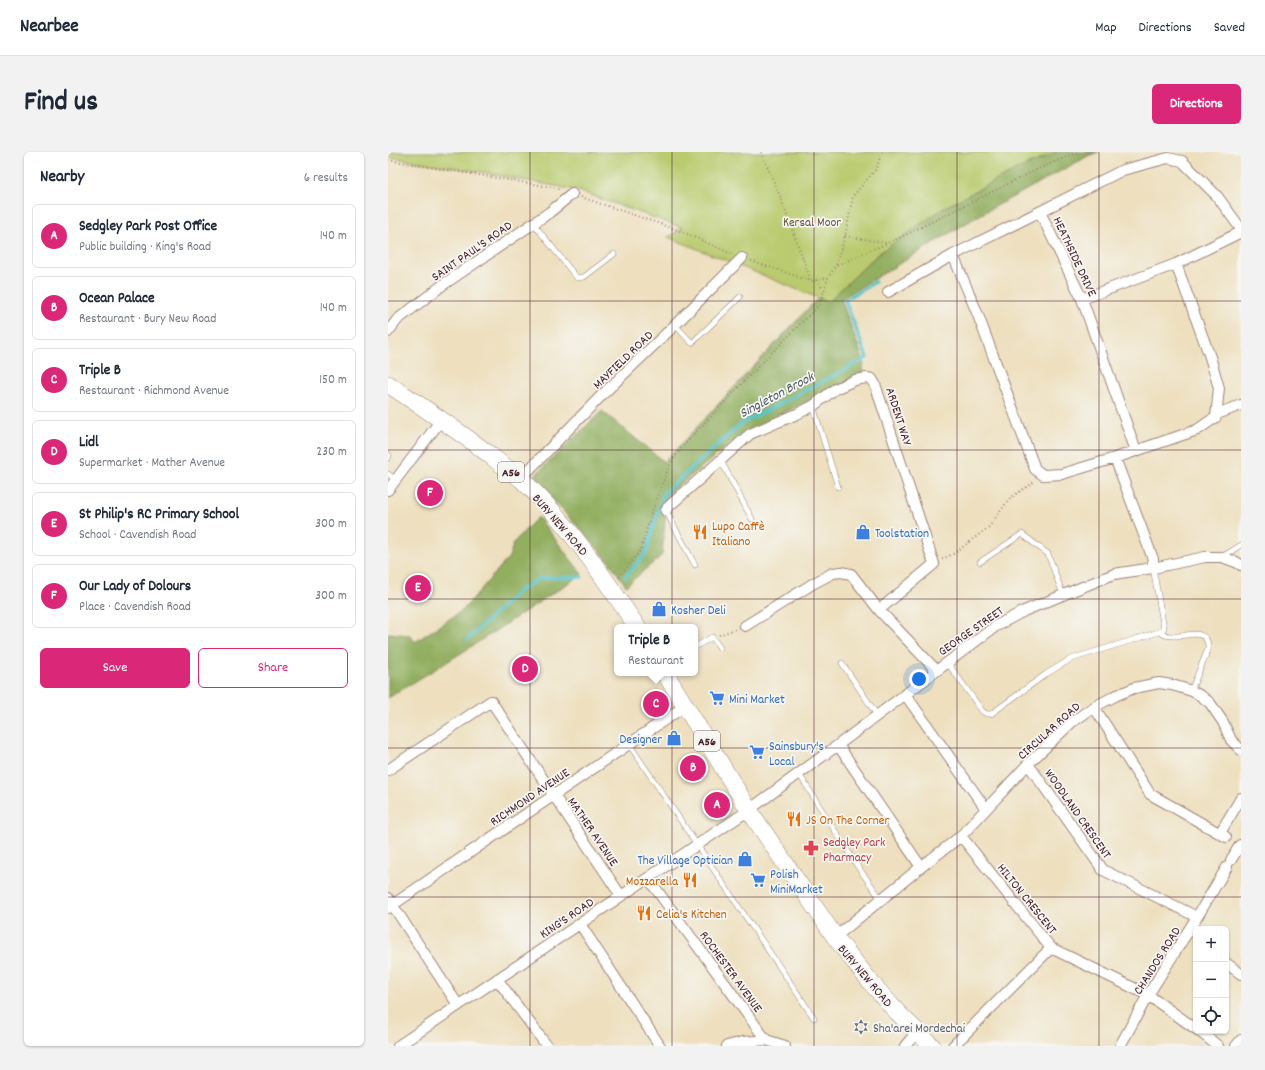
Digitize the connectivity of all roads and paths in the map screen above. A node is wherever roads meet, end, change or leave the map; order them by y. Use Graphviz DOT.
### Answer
graph roads {
  1 [pos="761,152"];
  2 [pos="882,152"];
  3 [pos="1078,152"];
  4 [pos="388,160"];
  5 [pos="572,194"];
  6 [pos="1040,212"];
  7 [pos="533,223"];
  8 [pos="1241,230"];
  9 [pos="845,236"];
  10 [pos="887,243"];
  11 [pos="614,254"];
  12 [pos="953,255"];
  13 [pos="742,258"];
  14 [pos="1176,264"];
  15 [pos="836,265"];
  16 [pos="828,278"];
  17 [pos="816,280"];
  18 [pos="811,281"];
  19 [pos="824,290"];
  20 [pos="888,292"];
  21 [pos="740,297"];
  22 [pos="1082,299"];
  23 [pos="675,325"];
  24 [pos="388,332"];
  25 [pos="388,384"];
  26 [pos="1241,405"];
  27 [pos="813,406"];
  28 [pos="1217,414"];
  29 [pos="441,420"];
  30 [pos="1136,451"];
  31 [pos="388,454"];
  32 [pos="388,458"];
  33 [pos="1115,458"];
  34 [pos="721,461"];
  35 [pos="1043,475"];
  36 [pos="392,477"];
  37 [pos="520,479"];
  38 [pos="838,487"];
  39 [pos="388,490"];
  40 [pos="666,511"];
  41 [pos="752,519"];
  42 [pos="1241,545"];
  43 [pos="1222,557"];
  44 [pos="980,562"];
  45 [pos="934,564"];
  46 [pos="695,565"];
  47 [pos="1241,565"];
  48 [pos="1153,568"];
  49 [pos="622,574"];
  50 [pos="1063,595"];
  51 [pos="879,610"];
  52 [pos="635,624"];
  53 [pos="744,626"];
  54 [pos="1160,632"];
  55 [pos="712,637"];
  56 [pos="698,645"];
  57 [pos="720,648"];
  58 [pos="947,662"];
  59 [pos="842,663"];
  60 [pos="936,670"];
  61 [pos="667,676"];
  62 [pos="1191,691"];
  63 [pos="905,694"];
  64 [pos="685,706"];
  65 [pos="1094,707"];
  66 [pos="877,715"];
  67 [pos="629,744"];
  68 [pos="838,745"];
  69 [pos="1241,750"];
  70 [pos="1028,764"];
  71 [pos="388,770"];
  72 [pos="799,774"];
  73 [pos="554,795"];
  74 [pos="1241,798"];
  75 [pos="986,808"];
  76 [pos="749,810"];
  77 [pos="962,836"];
  78 [pos="1231,840"];
  79 [pos="697,845"];
  80 [pos="921,867"];
  81 [pos="648,878"];
  82 [pos="621,896"];
  83 [pos="881,899"];
  84 [pos="390,903"];
  85 [pos="1197,917"];
  86 [pos="580,924"];
  87 [pos="835,938"];
  88 [pos="1051,948"];
  89 [pos="1229,965"];
  90 [pos="1241,974"];
  91 [pos="497,979"];
  92 [pos="1148,995"];
  93 [pos="458,1005"];
  94 [pos="814,1018"];
  95 [pos="1193,1027"];
  96 [pos="917,1032"];
  97 [pos="1203,1034"];
  98 [pos="766,1040"];
  99 [pos="1241,1040"];
  100 [pos="398,1046"];
  101 [pos="547,1046"];
  102 [pos="660,1046"];
  103 [pos="727,1046"];
  104 [pos="784,1046"];
  105 [pos="905,1046"];
  106 [pos="932,1046"];
  107 [pos="953,1046"];
  108 [pos="1120,1046"];
  109 [pos="1218,1046"];
  110 [pos="1236,1046"];
  1 -- 18 [label="path"];
  2 -- 9 [label="path"];
  3 -- 10 [label="path"];
  4 -- 5 [label="path"];
  5 -- 7 [label="street, SAINT PAUL'S ROAD"];
  5 -- 13 [label="path"];
  6 -- 8 [label="street, HEATHSIDE DRIVE"];
  6 -- 12 [label="street"];
  6 -- 22 [label="street, HEATHSIDE DRIVE"];
  7 -- 11 [label="lane"];
  7 -- 24 [label="street, SAINT PAUL'S ROAD"];
  8 -- 14 [label="street, HEATHSIDE DRIVE"];
  9 -- 10 [label="path"];
  9 -- 15 [label="path"];
  10 -- 15 [label="path"];
  12 -- 20 [label="street"];
  12 -- 35 [label="street"];
  13 -- 18 [label="path"];
  13 -- 23 [label="street, MAYFIELD ROAD"];
  14 -- 22 [label="street, HEATHSIDE DRIVE"];
  14 -- 28 [label="street"];
  15 -- 16 [label="path"];
  16 -- 17 [label="path"];
  16 -- 19 [label="path"];
  17 -- 18 [label="path"];
  17 -- 19 [label="path"];
  19 -- 49 [label="path"];
  21 -- 23 [label="lane"];
  22 -- 30 [label="street, HEATHSIDE DRIVE"];
  23 -- 37 [label="street, MAYFIELD ROAD"];
  25 -- 29 [label="highway, BURY NEW ROAD / A56"];
  26 -- 28 [label="street"];
  27 -- 34 [label="street, ARDENT WAY"];
  27 -- 38 [label="lane"];
  27 -- 45 [label="street, ARDENT WAY"];
  28 -- 30 [label="street"];
  29 -- 36 [label="street"];
  29 -- 37 [label="highway, BURY NEW ROAD / A56"];
  30 -- 33 [label="street"];
  31 -- 32 [label="lane"];
  33 -- 35 [label="street"];
  33 -- 48 [label="street"];
  34 -- 40 [label="street, ARDENT WAY"];
  34 -- 41 [label="lane"];
  35 -- 45 [label="path"];
  36 -- 39 [label="street"];
  37 -- 52 [label="highway, BURY NEW ROAD / A56"];
  40 -- 46 [label="lane"];
  42 -- 43 [label="lane"];
  43 -- 47 [label="street, GEORGE STREET"];
  43 -- 48 [label="street, GEORGE STREET"];
  44 -- 50 [label="lane"];
  45 -- 51 [label="street"];
  48 -- 50 [label="street, GEORGE STREET"];
  48 -- 54 [label="lane"];
  50 -- 58 [label="street, GEORGE STREET"];
  51 -- 53 [label="street"];
  51 -- 60 [label="street"];
  53 -- 55 [label="path"];
  54 -- 58 [label="lane"];
  54 -- 62 [label="lane"];
  55 -- 56 [label="lane"];
  55 -- 57 [label="lane"];
  58 -- 60 [label="street, GEORGE STREET"];
  59 -- 66 [label="lane"];
  60 -- 63 [label="street, GEORGE STREET"];
  61 -- 64 [label="highway, A56"];
  62 -- 65 [label="street, CIRCULAR ROAD"];
  62 -- 69 [label="street, CIRCULAR ROAD"];
  63 -- 66 [label="street, GEORGE STREET"];
  63 -- 75 [label="street"];
  64 -- 67 [label="street, RICHMOND AVENUE"];
  64 -- 76 [label="highway, A56"];
  65 -- 70 [label="street, CIRCULAR ROAD"];
  65 -- 78 [label="street"];
  66 -- 68 [label="street, GEORGE STREET"];
  67 -- 73 [label="street, RICHMOND AVENUE"];
  67 -- 79 [label="lane"];
  68 -- 72 [label="street, GEORGE STREET"];
  68 -- 80 [label="street"];
  70 -- 75 [label="street, CIRCULAR ROAD"];
  70 -- 85 [label="street, WOODLAND CRESCENT"];
  71 -- 73 [label="street, MATHER AVENUE"];
  72 -- 76 [label="street, GEORGE STREET"];
  72 -- 83 [label="lane"];
  73 -- 82 [label="street, MATHER AVENUE"];
  73 -- 84 [label="street, RICHMOND AVENUE"];
  74 -- 78 [label="street"];
  75 -- 77 [label="street, CIRCULAR ROAD"];
  76 -- 79 [label="street, KING'S ROAD"];
  76 -- 87 [label="highway, BURY NEW ROAD"];
  77 -- 80 [label="street, CIRCULAR ROAD"];
  77 -- 88 [label="street, HILTON CRESCENT"];
  78 -- 85 [label="street, CHANDOS ROAD"];
  79 -- 81 [label="street, KING'S ROAD"];
  79 -- 94 [label="lane"];
  80 -- 83 [label="street, CIRCULAR ROAD"];
  81 -- 82 [label="street, KING'S ROAD"];
  81 -- 98 [label="street, ROCHESTER AVENUE"];
  82 -- 86 [label="street, KING'S ROAD"];
  83 -- 87 [label="street, CIRCULAR ROAD"];
  84 -- 93 [label="street"];
  85 -- 92 [label="street, CHANDOS ROAD"];
  86 -- 91 [label="street, KING'S ROAD"];
  86 -- 102 [label="street"];
  87 -- 96 [label="highway, BURY NEW ROAD"];
  88 -- 92 [label="street, HILTON CRESCENT"];
  88 -- 107 [label="street"];
  89 -- 90 [label="street"];
  91 -- 93 [label="street, KING'S ROAD"];
  91 -- 101 [label="street"];
  92 -- 95 [label="street, HILTON CRESCENT"];
  92 -- 108 [label="street, CHANDOS ROAD"];
  93 -- 100 [label="street, KING'S ROAD"];
  96 -- 105 [label="street"];
  96 -- 106 [label="highway, BURY NEW ROAD"];
  97 -- 109 [label="street"];
  98 -- 103 [label="street"];
  98 -- 104 [label="street"];
  99 -- 110 [label="street"];
}
